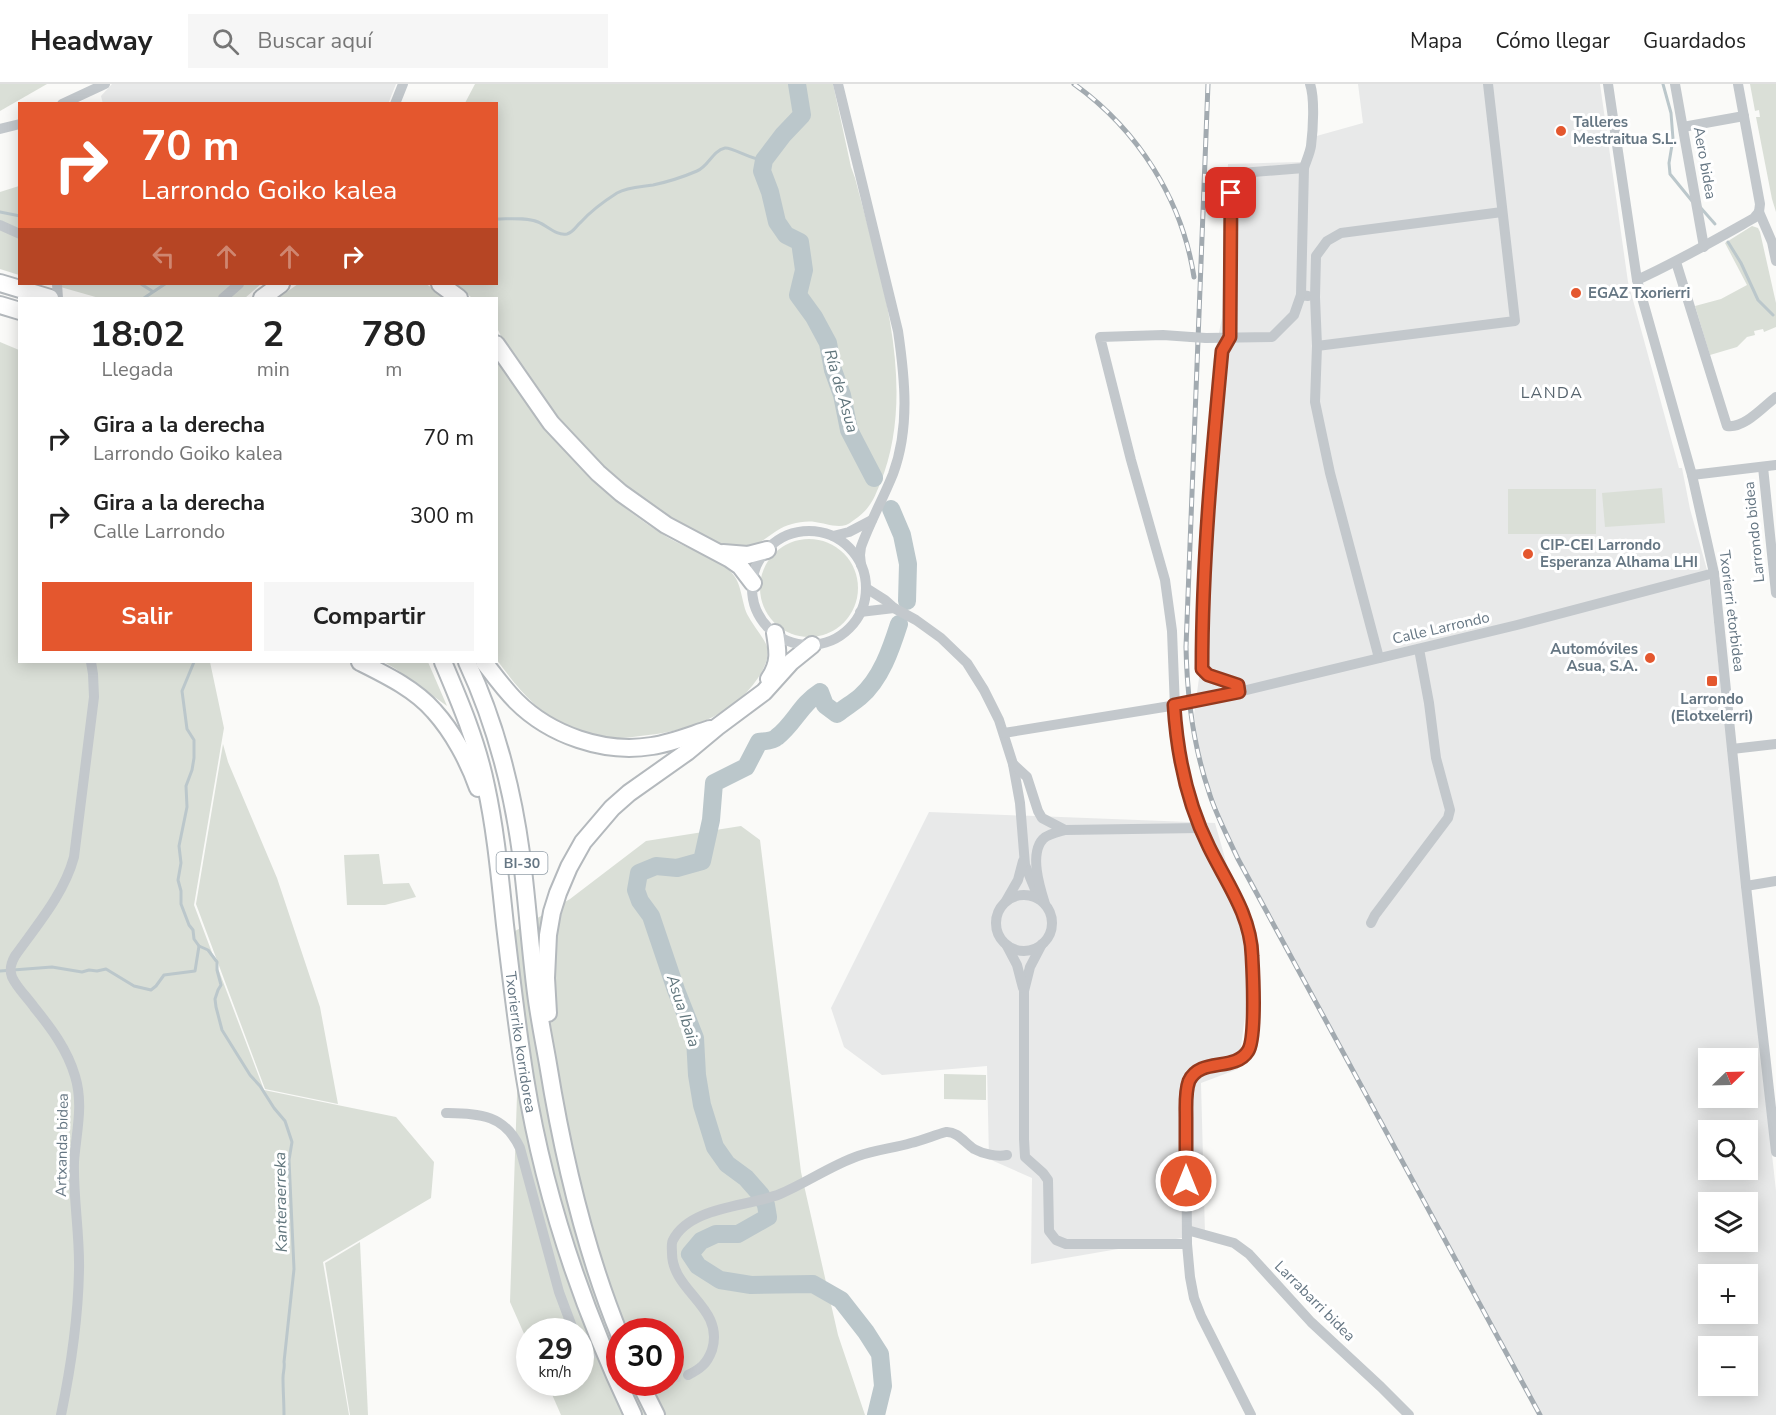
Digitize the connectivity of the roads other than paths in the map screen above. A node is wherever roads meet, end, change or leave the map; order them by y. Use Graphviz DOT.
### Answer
graph roads {
  1 [pos="105,84"];
  2 [pos="403,84"];
  3 [pos="838,84"];
  4 [pos="1310,84"];
  5 [pos="1488,84"];
  6 [pos="1608,84"];
  7 [pos="1675,84"];
  8 [pos="1738,84"];
  9 [pos="66,102"];
  10 [pos="396,102"];
  11 [pos="1743,116"];
  12 [pos="18,124"];
  13 [pos="1683,127"];
  14 [pos="0,129"];
  15 [pos="1304,168"];
  16 [pos="1502,212"];
  17 [pos="1759,212"];
  18 [pos="0,225"];
  19 [pos="18,233"];
  20 [pos="1704,247"];
  21 [pos="1776,261"];
  22 [pos="1676,262"];
  23 [pos="1637,280"];
  24 [pos="0,283"];
  25 [pos="238,285"];
  26 [pos="280,285"];
  27 [pos="441,285"];
  28 [pos="1301,295"];
  29 [pos="47,297"];
  30 [pos="224,297"];
  31 [pos="263,297"];
  32 [pos="458,297"];
  33 [pos="1314,297"];
  34 [pos="0,305"];
  35 [pos="18,311"];
  36 [pos="1230,337"];
  37 [pos="1317,346"];
  38 [pos="498,347"];
  39 [pos="1776,397"];
  40 [pos="1776,465"];
  41 [pos="1763,467"];
  42 [pos="1692,475"];
  43 [pos="872,520"];
  44 [pos="832,536"];
  45 [pos="767,550"];
  46 [pos="719,552"];
  47 [pos="861,566"];
  48 [pos="1714,573"];
  49 [pos="753,583"];
  50 [pos="866,588"];
  51 [pos="1776,593"];
  52 [pos="894,608"];
  53 [pos="860,612"];
  54 [pos="775,633"];
  55 [pos="812,645"];
  56 [pos="1419,649"];
  57 [pos="1379,658"];
  58 [pos="91,663"];
  59 [pos="362,663"];
  60 [pos="443,663"];
  61 [pos="467,663"];
  62 [pos="485,663"];
  63 [pos="1239,692"];
  64 [pos="1174,705"];
  65 [pos="742,708"];
  66 [pos="717,726"];
  67 [pos="1004,733"];
  68 [pos="1776,744"];
  69 [pos="1732,749"];
  70 [pos="1013,764"];
  71 [pos="1200,828"];
  72 [pos="1065,830"];
  73 [pos="495,836"];
  74 [pos="1024,855"];
  75 [pos="1776,881"];
  76 [pos="1746,886"];
  77 [pos="1006,901"];
  78 [pos="1042,901"];
  79 [pos="1371,923"];
  80 [pos="1042,944"];
  81 [pos="1007,945"];
  82 [pos="1024,991"];
  83 [pos="549,1070"];
  84 [pos="446,1113"];
  85 [pos="1776,1152"];
  86 [pos="1007,1155"];
  87 [pos="1187,1230"];
  88 [pos="1187,1244"];
  89 [pos="569,1318"];
  90 [pos="613,1318"];
  91 [pos="688,1375"];
  92 [pos="646,1396"];
  93 [pos="61,1415"];
  94 [pos="633,1415"];
  95 [pos="656,1415"];
  96 [pos="1251,1415"];
  97 [pos="1409,1415"];
  1 -- 9 [label="street"];
  2 -- 10 [label="street"];
  3 -- 43 [label="street"];
  4 -- 15 [label="street"];
  5 -- 16 [label="street"];
  6 -- 23 [label="street, Txorierri etorbidea"];
  7 -- 13 [label="street, Aero bidea"];
  8 -- 11 [label="street"];
  11 -- 13 [label="street"];
  11 -- 17 [label="street"];
  12 -- 14 [label="street"];
  13 -- 20 [label="street, Aero bidea"];
  15 -- 28 [label="street"];
  15 -- 36 [label="street"];
  16 -- 33 [label="street"];
  16 -- 37 [label="street"];
  17 -- 20 [label="street"];
  17 -- 21 [label="street"];
  18 -- 19 [label="street"];
  20 -- 22 [label="street"];
  22 -- 23 [label="street"];
  22 -- 39 [label="street"];
  23 -- 42 [label="street, Txorierri etorbidea"];
  24 -- 29 [label="highway"];
  25 -- 30 [label="street"];
  26 -- 31 [label="highway"];
  27 -- 32 [label="highway"];
  28 -- 33 [label="street"];
  28 -- 36 [label="street"];
  33 -- 37 [label="street"];
  34 -- 35 [label="highway"];
  36 -- 63 [label="street"];
  36 -- 64 [label="street, bridge"];
  37 -- 57 [label="street"];
  38 -- 46 [label="highway"];
  40 -- 41 [label="street"];
  41 -- 42 [label="street"];
  41 -- 51 [label="street, Larrondo bidea"];
  42 -- 48 [label="street, Txorierri etorbidea"];
  43 -- 44 [label="street"];
  43 -- 47 [label="street"];
  44 -- 45 [label="street"];
  44 -- 47 [label="street"];
  45 -- 46 [label="highway"];
  45 -- 49 [label="street"];
  46 -- 49 [label="highway"];
  47 -- 50 [label="street"];
  48 -- 56 [label="street, Calle Larrondo"];
  48 -- 69 [label="street, Txorierri etorbidea"];
  49 -- 54 [label="street"];
  50 -- 52 [label="street"];
  50 -- 53 [label="street"];
  52 -- 53 [label="street"];
  52 -- 67 [label="street"];
  53 -- 55 [label="street"];
  54 -- 55 [label="street"];
  54 -- 65 [label="highway"];
  55 -- 65 [label="highway"];
  56 -- 57 [label="street, Calle Larrondo"];
  56 -- 79 [label="street"];
  57 -- 63 [label="street, Calle Larrondo"];
  58 -- 93 [label="street, Artxanda bidea"];
  59 -- 73 [label="highway"];
  60 -- 73 [label="highway, Txorierriko korridorea / BI-30"];
  61 -- 83 [label="highway, Txorierriko korridorea / BI-30"];
  62 -- 66 [label="highway"];
  63 -- 64 [label="street, Calle Larrondo"];
  64 -- 67 [label="street, Calle Larrondo"];
  64 -- 71 [label="street"];
  65 -- 66 [label="highway"];
  66 -- 83 [label="highway"];
  67 -- 70 [label="street"];
  68 -- 69 [label="street"];
  69 -- 76 [label="street, Txorierri etorbidea"];
  70 -- 72 [label="street"];
  70 -- 74 [label="street"];
  71 -- 72 [label="street"];
  71 -- 87 [label="street"];
  72 -- 78 [label="street"];
  73 -- 94 [label="highway, Txorierriko korridorea / BI-30"];
  74 -- 77 [label="street"];
  74 -- 78 [label="street"];
  75 -- 76 [label="street"];
  76 -- 85 [label="street, Txorierri etorbidea"];
  77 -- 78 [label="street"];
  77 -- 81 [label="street"];
  78 -- 80 [label="street"];
  80 -- 81 [label="street"];
  80 -- 82 [label="street"];
  81 -- 82 [label="street"];
  82 -- 88 [label="street"];
  83 -- 90 [label="highway, Txorierriko korridorea / BI-30"];
  84 -- 89 [label="street"];
  86 -- 91 [label="street"];
  87 -- 88 [label="street"];
  87 -- 97 [label="street, Larrabarri bidea"];
  88 -- 96 [label="street"];
  92 -- 95 [label="highway"];
}
